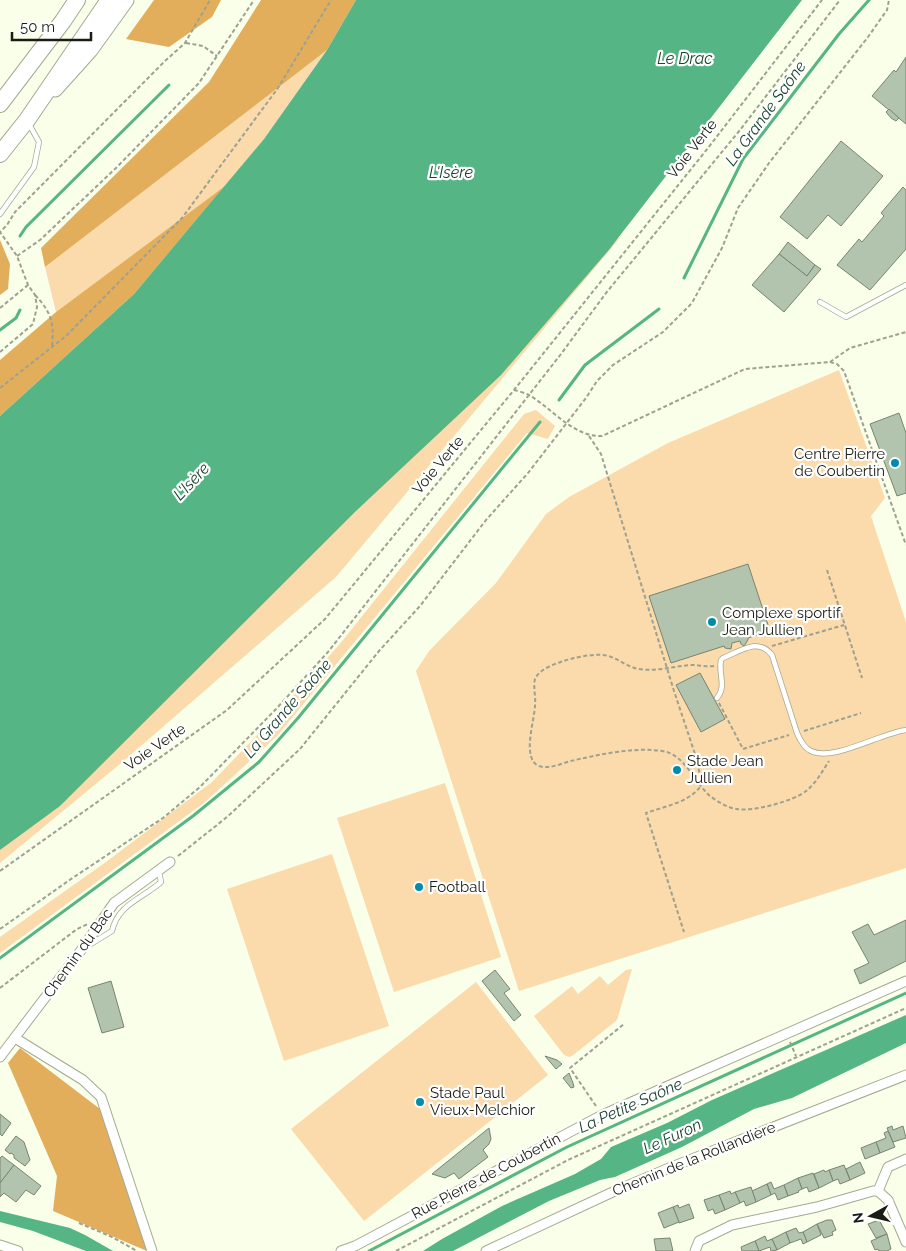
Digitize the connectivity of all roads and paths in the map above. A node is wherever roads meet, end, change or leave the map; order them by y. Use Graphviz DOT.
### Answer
graph roads {
  1 [pos="77,0"];
  2 [pos="109,0"];
  3 [pos="126,0"];
  4 [pos="210,0"];
  5 [pos="254,0"];
  6 [pos="331,0"];
  7 [pos="822,0"];
  8 [pos="840,0"];
  9 [pos="889,0"];
  10 [pos="185,43"];
  11 [pos="218,56"];
  12 [pos="0,104"];
  13 [pos="25,123"];
  14 [pos="0,154"];
  15 [pos="0,214"];
  16 [pos="0,232"];
  17 [pos="17,256"];
  18 [pos="28,284"];
  19 [pos="906,285"];
  20 [pos="35,295"];
  21 [pos="820,302"];
  22 [pos="0,308"];
  23 [pos="906,332"];
  24 [pos="52,347"];
  25 [pos="0,352"];
  26 [pos="830,362"];
  27 [pos="0,388"];
  28 [pos="514,390"];
  29 [pos="528,394"];
  30 [pos="566,423"];
  31 [pos="589,436"];
  32 [pos="906,545"];
  33 [pos="827,570"];
  34 [pos="844,625"];
  35 [pos="766,647"];
  36 [pos="720,664"];
  37 [pos="667,669"];
  38 [pos="862,678"];
  39 [pos="717,698"];
  40 [pos="861,713"];
  41 [pos="906,730"];
  42 [pos="797,733"];
  43 [pos="834,753"];
  44 [pos="701,786"];
  45 [pos="170,862"];
  46 [pos="0,871"];
  47 [pos="159,871"];
  48 [pos="100,920"];
  49 [pos="0,929"];
  50 [pos="684,932"];
  51 [pos="82,949"];
  52 [pos="906,981"];
  53 [pos="0,988"];
  54 [pos="906,1008"];
  55 [pos="624,1024"];
  56 [pos="15,1038"];
  57 [pos="788,1038"];
  58 [pos="0,1057"];
  59 [pos="796,1057"];
  60 [pos="906,1075"];
  61 [pos="602,1115"];
  62 [pos="906,1159"];
  63 [pos="878,1191"];
  64 [pos="79,1223"];
  65 [pos="906,1242"];
  66 [pos="0,1245"];
  67 [pos="18,1251"];
  68 [pos="137,1251"];
  69 [pos="152,1251"];
  70 [pos="340,1251"];
  71 [pos="396,1251"];
  72 [pos="486,1251"];
  73 [pos="695,1251"];
  1 -- 12 [label="highway"];
  2 -- 13 [label="highway"];
  3 -- 13 [label="highway"];
  4 -- 10 [label="path"];
  5 -- 11 [label="path"];
  6 -- 24 [label="path"];
  7 -- 28 [label="path, Voie Verte"];
  8 -- 29 [label="path"];
  9 -- 30 [label="path"];
  10 -- 11 [label="path"];
  10 -- 16 [label="path"];
  11 -- 17 [label="path"];
  13 -- 14 [label="highway"];
  13 -- 15 [label="lane"];
  16 -- 17 [label="path"];
  17 -- 18 [label="path"];
  18 -- 20 [label="path"];
  18 -- 22 [label="path"];
  19 -- 21 [label="lane"];
  20 -- 24 [label="path"];
  20 -- 25 [label="path"];
  23 -- 26 [label="path"];
  24 -- 27 [label="path"];
  26 -- 31 [label="path"];
  26 -- 32 [label="path"];
  28 -- 29 [label="path"];
  28 -- 46 [label="path, Voie Verte"];
  29 -- 30 [label="path"];
  29 -- 49 [label="path"];
  30 -- 31 [label="path"];
  30 -- 45 [label="path"];
  31 -- 37 [label="path"];
  33 -- 34 [label="path"];
  34 -- 35 [label="path"];
  34 -- 38 [label="path"];
  35 -- 36 [label="lane"];
  35 -- 42 [label="lane"];
  36 -- 37 [label="path"];
  36 -- 39 [label="lane"];
  37 -- 44 [label="path"];
  37 -- 44 [label="path"];
  39 -- 42 [label="path"];
  40 -- 42 [label="path"];
  41 -- 43 [label="lane"];
  42 -- 43 [label="lane"];
  43 -- 44 [label="path"];
  44 -- 50 [label="path"];
  45 -- 47 [label="street, Chemin du Bac"];
  47 -- 48 [label="street, Chemin du Bac"];
  47 -- 51 [label="lane"];
  48 -- 51 [label="street, Chemin du Bac"];
  48 -- 53 [label="path"];
  51 -- 56 [label="street, Chemin du Bac"];
  52 -- 61 [label="street, Rue Pierre de Coubertin"];
  54 -- 59 [label="path"];
  55 -- 61 [label="path"];
  56 -- 58 [label="street, Chemin du Bac"];
  56 -- 69 [label="street"];
  57 -- 59 [label="path"];
  59 -- 71 [label="path"];
  60 -- 72 [label="street, Chemin de la Rollandière"];
  61 -- 70 [label="street, Rue Pierre de Coubertin"];
  62 -- 63 [label="street"];
  63 -- 65 [label="street"];
  63 -- 73 [label="street"];
  64 -- 68 [label="path"];
  66 -- 67 [label="street"];
}
